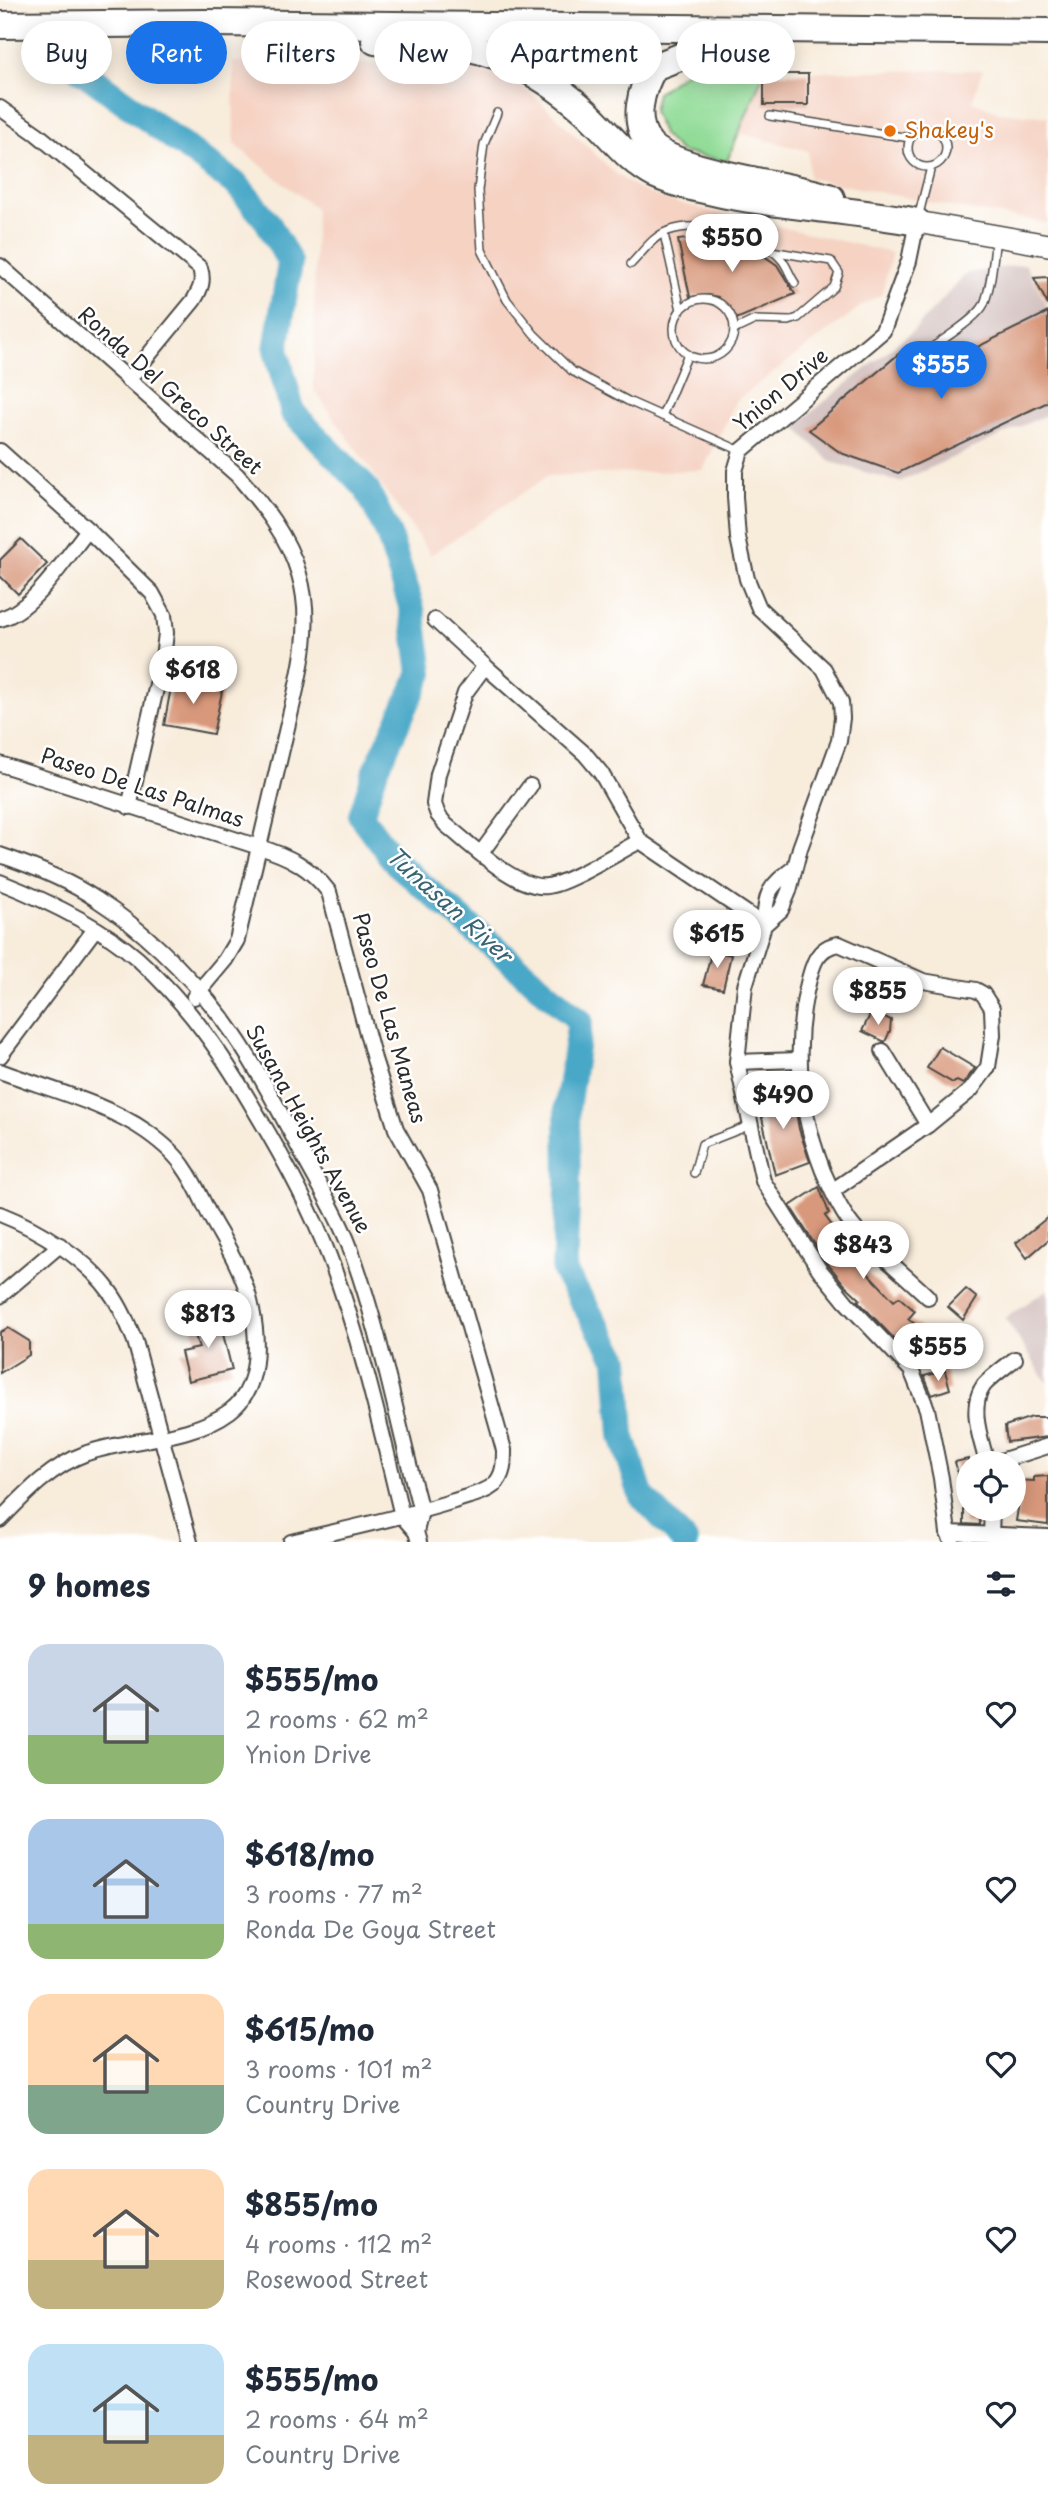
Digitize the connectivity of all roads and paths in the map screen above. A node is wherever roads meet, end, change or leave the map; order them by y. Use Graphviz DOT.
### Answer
graph roads {
  1 [pos="227,23"];
  2 [pos="126,24"];
  3 [pos="4,25"];
  4 [pos="227,26"];
  5 [pos="845,32"];
  6 [pos="1048,32"];
  7 [pos="0,108"];
  8 [pos="497,113"];
  9 [pos="770,116"];
  10 [pos="910,138"];
  11 [pos="931,167"];
  12 [pos="887,216"];
  13 [pos="916,222"];
  14 [pos="664,234"];
  15 [pos="996,238"];
  16 [pos="1048,245"];
  17 [pos="771,251"];
  18 [pos="631,264"];
  19 [pos="0,266"];
  20 [pos="795,284"];
  21 [pos="681,310"];
  22 [pos="734,330"];
  23 [pos="688,354"];
  24 [pos="915,359"];
  25 [pos="128,380"];
  26 [pos="662,416"];
  27 [pos="0,451"];
  28 [pos="741,451"];
  29 [pos="88,530"];
  30 [pos="0,618"];
  31 [pos="435,620"];
  32 [pos="485,666"];
  33 [pos="0,764"];
  34 [pos="530,786"];
  35 [pos="129,807"];
  36 [pos="640,841"];
  37 [pos="259,847"];
  38 [pos="481,853"];
  39 [pos="0,855"];
  40 [pos="794,868"];
  41 [pos="0,882"];
  42 [pos="764,925"];
  43 [pos="95,929"];
  44 [pos="199,991"];
  45 [pos="185,1007"];
  46 [pos="883,1051"];
  47 [pos="0,1056"];
  48 [pos="798,1060"];
  49 [pos="737,1062"];
  50 [pos="0,1071"];
  51 [pos="752,1125"];
  52 [pos="928,1125"];
  53 [pos="694,1173"];
  54 [pos="831,1191"];
  55 [pos="0,1214"];
  56 [pos="60,1245"];
  57 [pos="0,1296"];
  58 [pos="928,1297"];
  59 [pos="1015,1359"];
  60 [pos="162,1437"];
  61 [pos="1048,1446"];
  62 [pos="984,1451"];
  63 [pos="1026,1453"];
  64 [pos="421,1511"];
  65 [pos="402,1516"];
  66 [pos="0,1520"];
  67 [pos="992,1521"];
  68 [pos="991,1536"];
  69 [pos="418,1537"];
  70 [pos="950,1537"];
  71 [pos="1048,1537"];
  72 [pos="190,1542"];
  73 [pos="291,1542"];
  1 -- 5 [label="highway"];
  2 -- 3 [label="highway"];
  4 -- 12 [label="highway"];
  5 -- 6 [label="highway"];
  5 -- 12 [label="highway"];
  7 -- 25 [label="street"];
  8 -- 26 [label="lane"];
  9 -- 10 [label="lane"];
  10 -- 11 [label="lane"];
  10 -- 11 [label="lane"];
  11 -- 13 [label="lane"];
  12 -- 13 [label="highway"];
  13 -- 15 [label="street"];
  13 -- 28 [label="street, Ynion Drive"];
  14 -- 17 [label="lane"];
  14 -- 18 [label="lane"];
  14 -- 21 [label="lane"];
  15 -- 16 [label="street"];
  15 -- 24 [label="lane"];
  17 -- 20 [label="lane"];
  17 -- 22 [label="lane"];
  19 -- 25 [label="street, Ronda Del Greco Street"];
  21 -- 22 [label="lane"];
  21 -- 23 [label="lane"];
  22 -- 23 [label="lane"];
  23 -- 26 [label="lane"];
  25 -- 37 [label="street, Ronda Del Greco Street"];
  26 -- 28 [label="lane"];
  27 -- 29 [label="street"];
  28 -- 40 [label="street, Ynion Drive"];
  29 -- 30 [label="street"];
  29 -- 35 [label="street"];
  31 -- 32 [label="street"];
  32 -- 36 [label="street"];
  32 -- 38 [label="street"];
  33 -- 35 [label="street, Paseo De Las Palmas"];
  34 -- 38 [label="street"];
  35 -- 37 [label="street, Paseo De Las Palmas"];
  36 -- 38 [label="street"];
  36 -- 42 [label="street"];
  37 -- 44 [label="street, Paseo De Las Palmas"];
  37 -- 64 [label="street, Paseo De Las Maneas"];
  39 -- 44 [label="street, Susana Heights Avenue"];
  40 -- 42 [label="street, Ynion Drive"];
  40 -- 42 [label="street"];
  41 -- 43 [label="street, Susana Heights Avenue"];
  42 -- 49 [label="street"];
  43 -- 45 [label="street, Susana Heights Avenue"];
  43 -- 47 [label="street"];
  44 -- 45 [label="street, Paseo De Las Palmas"];
  44 -- 64 [label="street, Susana Heights Avenue"];
  45 -- 65 [label="street, Susana Heights Avenue"];
  46 -- 52 [label="street"];
  48 -- 49 [label="street"];
  48 -- 52 [label="street"];
  48 -- 54 [label="street"];
  49 -- 51 [label="street"];
  50 -- 60 [label="street"];
  51 -- 53 [label="lane"];
  51 -- 70 [label="street"];
  52 -- 54 [label="street"];
  54 -- 58 [label="street"];
  55 -- 56 [label="street"];
  56 -- 57 [label="street"];
  56 -- 60 [label="street"];
  59 -- 62 [label="street"];
  60 -- 66 [label="street"];
  60 -- 72 [label="street"];
  61 -- 63 [label="street"];
  64 -- 65 [label="street"];
  64 -- 69 [label="street, Susana Heights Avenue"];
  65 -- 69 [label="street, Susana Heights Avenue"];
  65 -- 73 [label="street"];
  67 -- 68 [label="street"];
  68 -- 70 [label="street"];
  68 -- 71 [label="street"];
}
